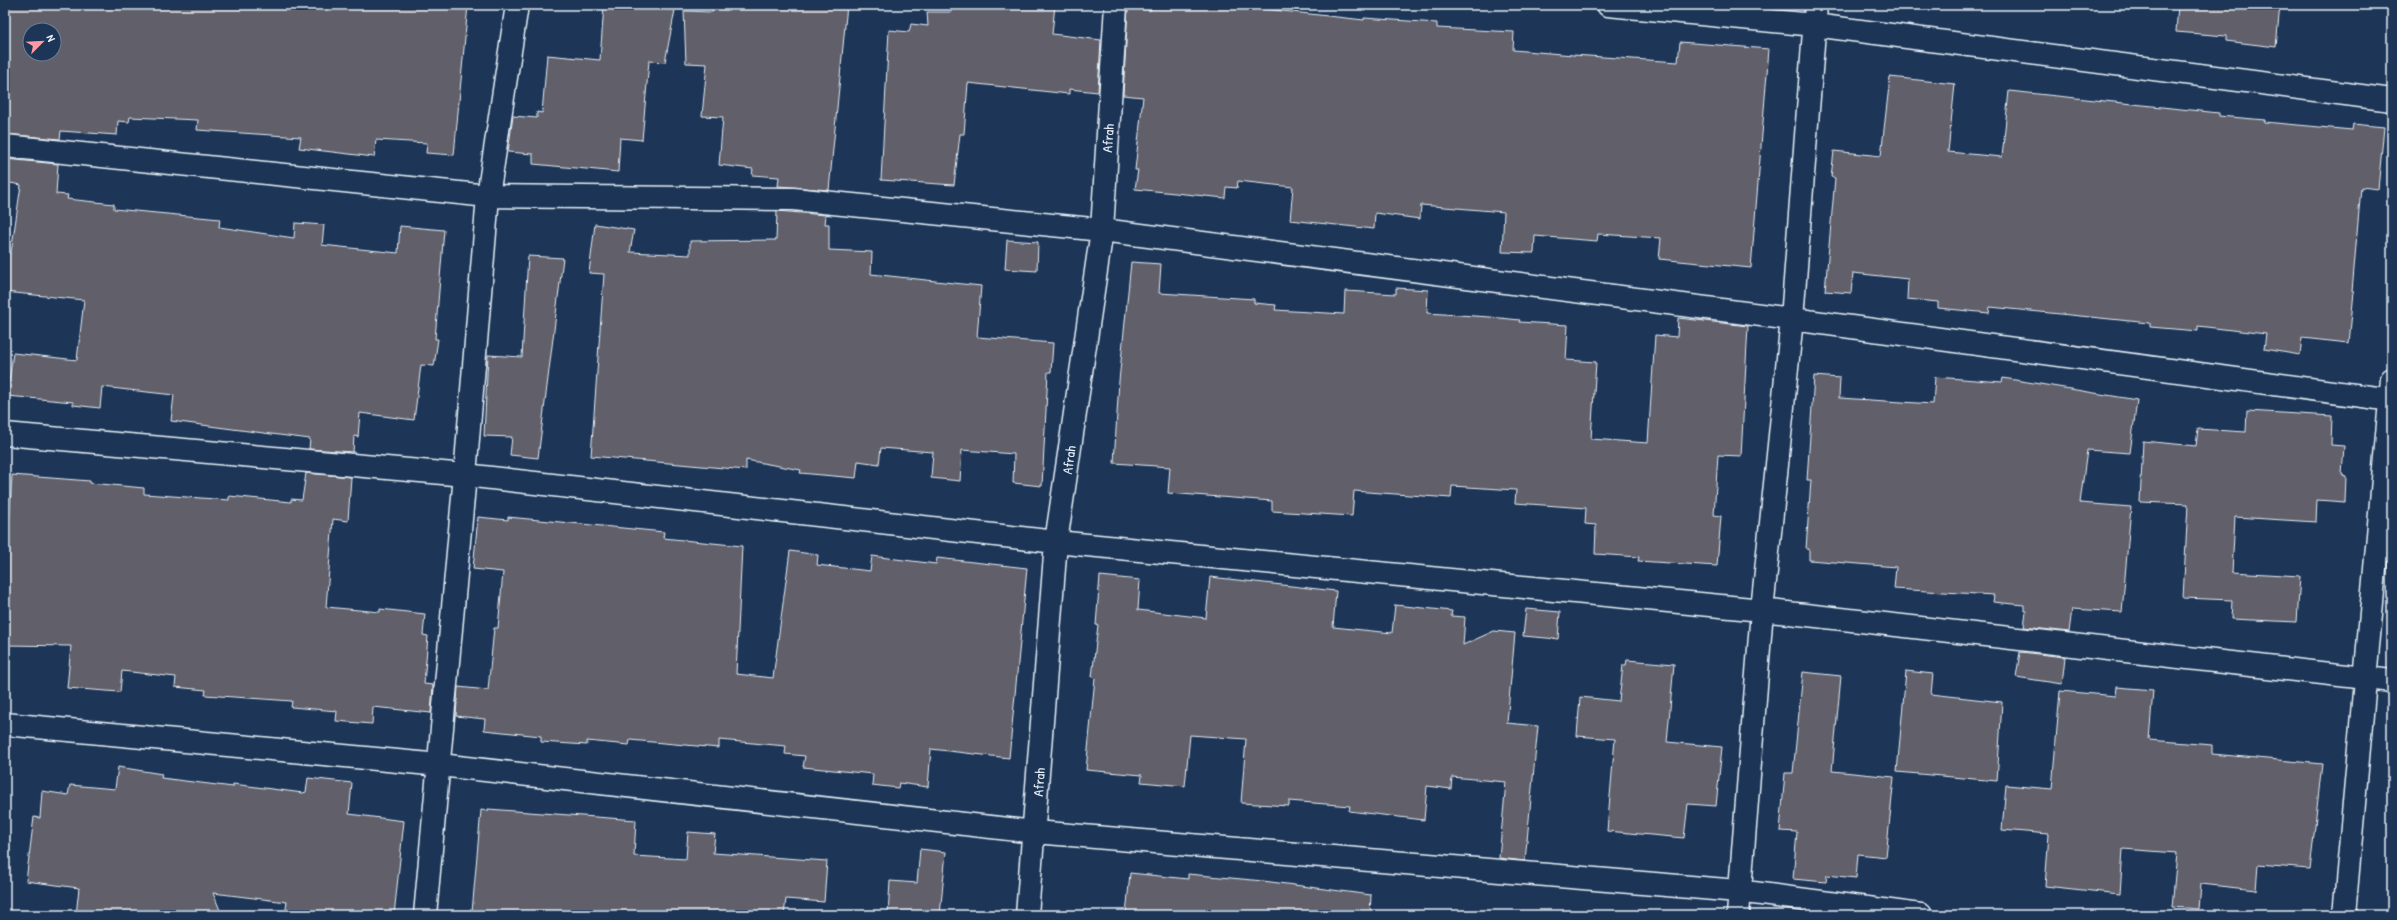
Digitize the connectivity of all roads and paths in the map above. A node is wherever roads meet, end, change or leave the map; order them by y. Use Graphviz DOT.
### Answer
graph roads {
  1 [pos="517,5"];
  2 [pos="1116,5"];
  3 [pos="1608,5"];
  4 [pos="1815,15"];
  5 [pos="2392,100"];
  6 [pos="5,146"];
  7 [pos="488,196"];
  8 [pos="1102,230"];
  9 [pos="1792,318"];
  10 [pos="2391,393"];
  11 [pos="5,434"];
  12 [pos="465,474"];
  13 [pos="1056,542"];
  14 [pos="1762,610"];
  15 [pos="2365,678"];
  16 [pos="2392,681"];
  17 [pos="5,724"];
  18 [pos="440,765"];
  19 [pos="1035,832"];
  20 [pos="1738,891"];
  21 [pos="425,915"];
  22 [pos="1026,915"];
  23 [pos="1738,915"];
  24 [pos="1921,915"];
  25 [pos="2344,915"];
  1 -- 7 [label="street"];
  2 -- 8 [label="street, Afrah"];
  3 -- 4 [label="street"];
  4 -- 5 [label="street"];
  4 -- 9 [label="street"];
  6 -- 7 [label="street"];
  7 -- 8 [label="street"];
  7 -- 12 [label="street"];
  8 -- 9 [label="street"];
  8 -- 13 [label="street, Afrah"];
  9 -- 10 [label="street"];
  9 -- 14 [label="street"];
  10 -- 15 [label="street"];
  11 -- 12 [label="street"];
  12 -- 13 [label="street"];
  12 -- 18 [label="street"];
  13 -- 14 [label="street"];
  13 -- 19 [label="street, Afrah"];
  14 -- 15 [label="street"];
  14 -- 20 [label="street"];
  15 -- 16 [label="street"];
  15 -- 25 [label="street"];
  17 -- 18 [label="street"];
  18 -- 19 [label="street"];
  18 -- 21 [label="street"];
  19 -- 20 [label="street"];
  19 -- 22 [label="street, Afrah"];
  20 -- 23 [label="street"];
  20 -- 24 [label="street"];
}
